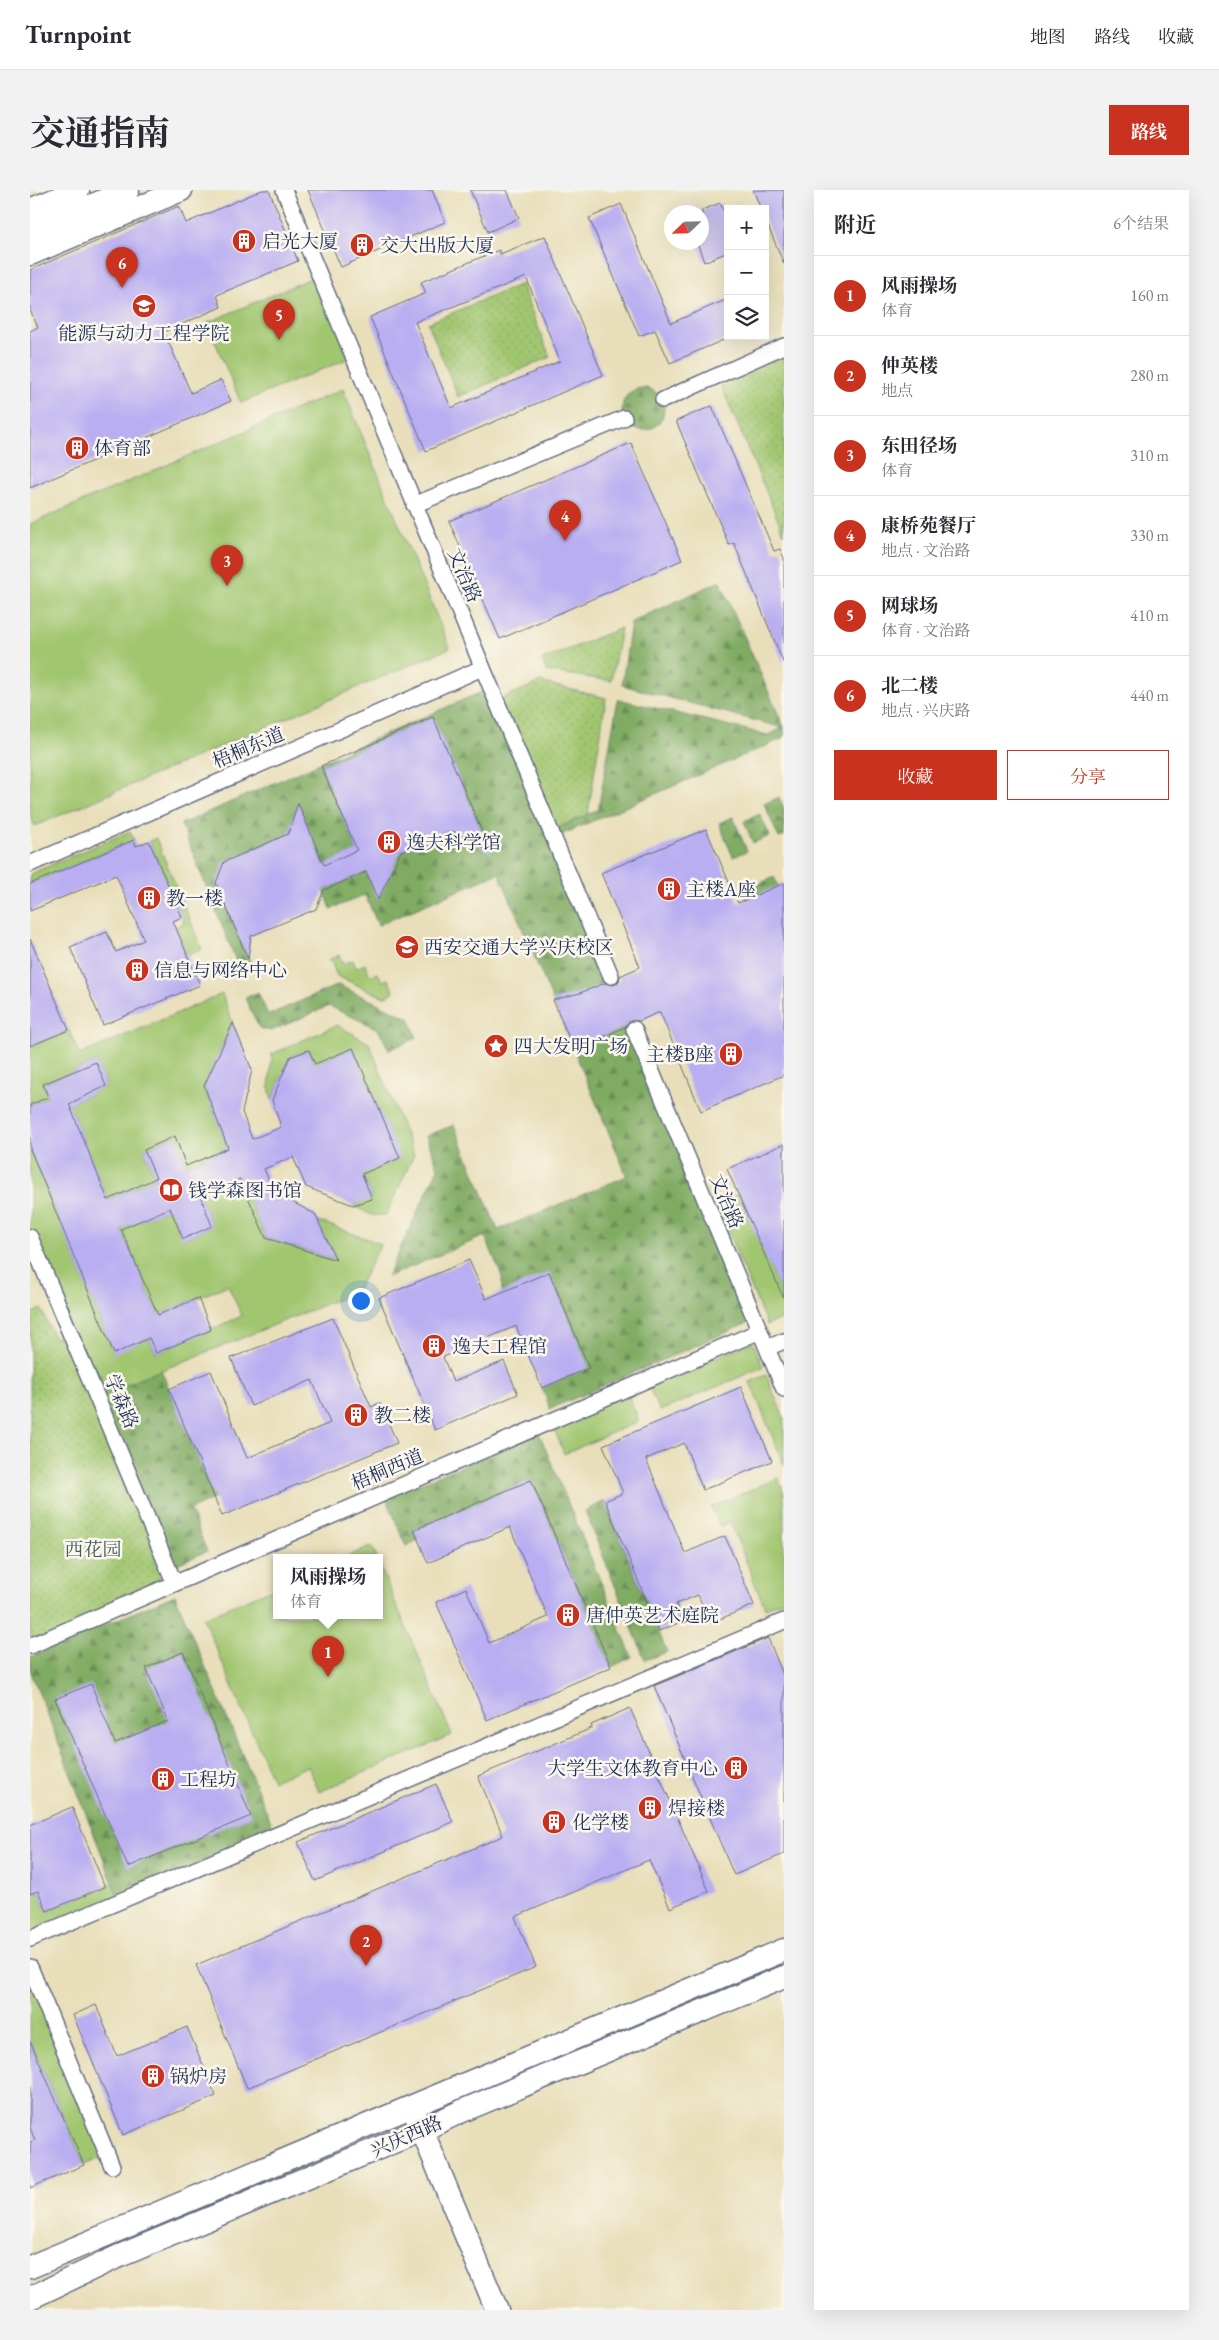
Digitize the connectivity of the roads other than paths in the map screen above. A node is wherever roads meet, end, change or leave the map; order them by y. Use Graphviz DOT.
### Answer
graph roads {
  1 [pos="78,190"];
  2 [pos="128,190"];
  3 [pos="180,190"];
  4 [pos="284,190"];
  5 [pos="30,210"];
  6 [pos="30,232"];
  7 [pos="30,254"];
  8 [pos="784,346"];
  9 [pos="663,400"];
  10 [pos="624,418"];
  11 [pos="414,505"];
  12 [pos="482,668"];
  13 [pos="30,864"];
  14 [pos="611,976"];
  15 [pos="634,1029"];
  16 [pos="30,1237"];
  17 [pos="760,1331"];
  18 [pos="784,1341"];
  19 [pos="767,1348"];
  20 [pos="784,1389"];
  21 [pos="174,1582"];
  22 [pos="784,1621"];
  23 [pos="30,1646"];
  24 [pos="30,1940"];
  25 [pos="784,1950"];
  26 [pos="30,1967"];
  27 [pos="784,1977"];
  28 [pos="412,2105"];
  29 [pos="422,2130"];
  30 [pos="112,2166"];
  31 [pos="30,2267"];
  32 [pos="30,2298"];
  33 [pos="497,2310"];
  1 -- 5 [label="main road"];
  2 -- 6 [label="main road"];
  3 -- 7 [label="main road"];
  4 -- 11 [label="street, 文治路"];
  8 -- 9 [label="street"];
  10 -- 11 [label="street"];
  11 -- 12 [label="street, 文治路"];
  12 -- 13 [label="street, 梧桐东道"];
  12 -- 14 [label="street, 文治路"];
  15 -- 17 [label="street, 文治路"];
  16 -- 21 [label="street, 学森路"];
  17 -- 19 [label="street, 文治路"];
  17 -- 21 [label="street, 梧桐西道"];
  18 -- 19 [label="street"];
  19 -- 20 [label="street, 文治路"];
  21 -- 23 [label="street, 梧桐西道"];
  22 -- 24 [label="street"];
  25 -- 28 [label="main road, 兴庆西路"];
  26 -- 30 [label="street"];
  27 -- 29 [label="main road, 兴庆西路"];
  28 -- 29 [label="main road"];
  28 -- 31 [label="main road, 兴庆西路"];
  29 -- 32 [label="main road, 兴庆西路"];
  29 -- 33 [label="main road"];
}
